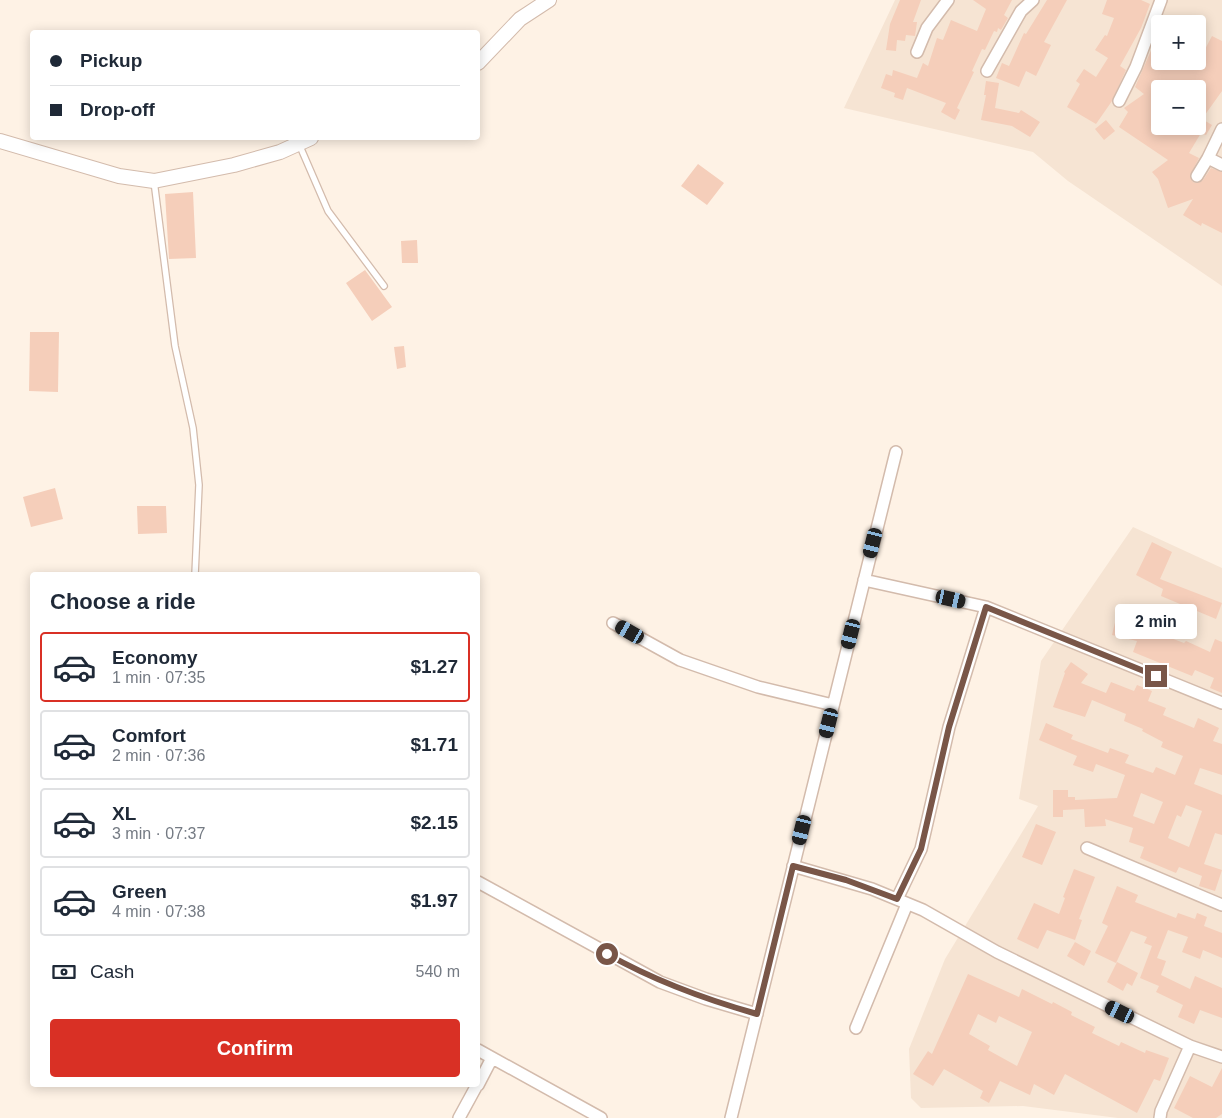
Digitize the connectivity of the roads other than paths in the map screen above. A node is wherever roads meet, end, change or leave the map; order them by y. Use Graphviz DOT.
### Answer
graph roads {
  1 [pos="549,0"];
  2 [pos="948,0"];
  3 [pos="1033,0"];
  4 [pos="1161,0"];
  5 [pos="917,52"];
  6 [pos="480,61"];
  7 [pos="987,71"];
  8 [pos="1119,101"];
  9 [pos="1222,129"];
  10 [pos="0,141"];
  11 [pos="305,141"];
  12 [pos="1208,158"];
  13 [pos="1222,166"];
  14 [pos="1197,176"];
  15 [pos="154,180"];
  16 [pos="384,286"];
  17 [pos="896,452"];
  18 [pos="195,572"];
  19 [pos="864,580"];
  20 [pos="986,607"];
  21 [pos="613,622"];
  22 [pos="1222,704"];
  23 [pos="833,705"];
  24 [pos="1087,848"];
  25 [pos="793,866"];
  26 [pos="480,883"];
  27 [pos="902,901"];
  28 [pos="1222,905"];
  29 [pos="757,1014"];
  30 [pos="856,1028"];
  31 [pos="1190,1046"];
  32 [pos="480,1051"];
  33 [pos="1222,1057"];
  34 [pos="492,1058"];
  35 [pos="480,1080"];
  36 [pos="476,1087"];
  37 [pos="459,1118"];
  38 [pos="601,1118"];
  39 [pos="731,1118"];
  40 [pos="1160,1118"];
  1 -- 6 [label="street"];
  2 -- 5 [label="street"];
  3 -- 7 [label="street"];
  4 -- 8 [label="street"];
  9 -- 12 [label="street"];
  10 -- 15 [label="street"];
  11 -- 15 [label="street"];
  11 -- 16 [label="lane"];
  12 -- 13 [label="street"];
  12 -- 14 [label="street"];
  15 -- 18 [label="lane"];
  17 -- 19 [label="street"];
  19 -- 20 [label="street"];
  19 -- 23 [label="street"];
  20 -- 22 [label="street"];
  20 -- 27 [label="street"];
  21 -- 23 [label="street"];
  23 -- 25 [label="street"];
  24 -- 28 [label="street"];
  25 -- 27 [label="street"];
  25 -- 29 [label="street"];
  26 -- 29 [label="street"];
  27 -- 30 [label="street"];
  27 -- 31 [label="street"];
  29 -- 39 [label="street"];
  31 -- 33 [label="street"];
  31 -- 40 [label="street"];
  32 -- 34 [label="street"];
  34 -- 35 [label="street"];
  34 -- 38 [label="street"];
  36 -- 37 [label="street"];
}
